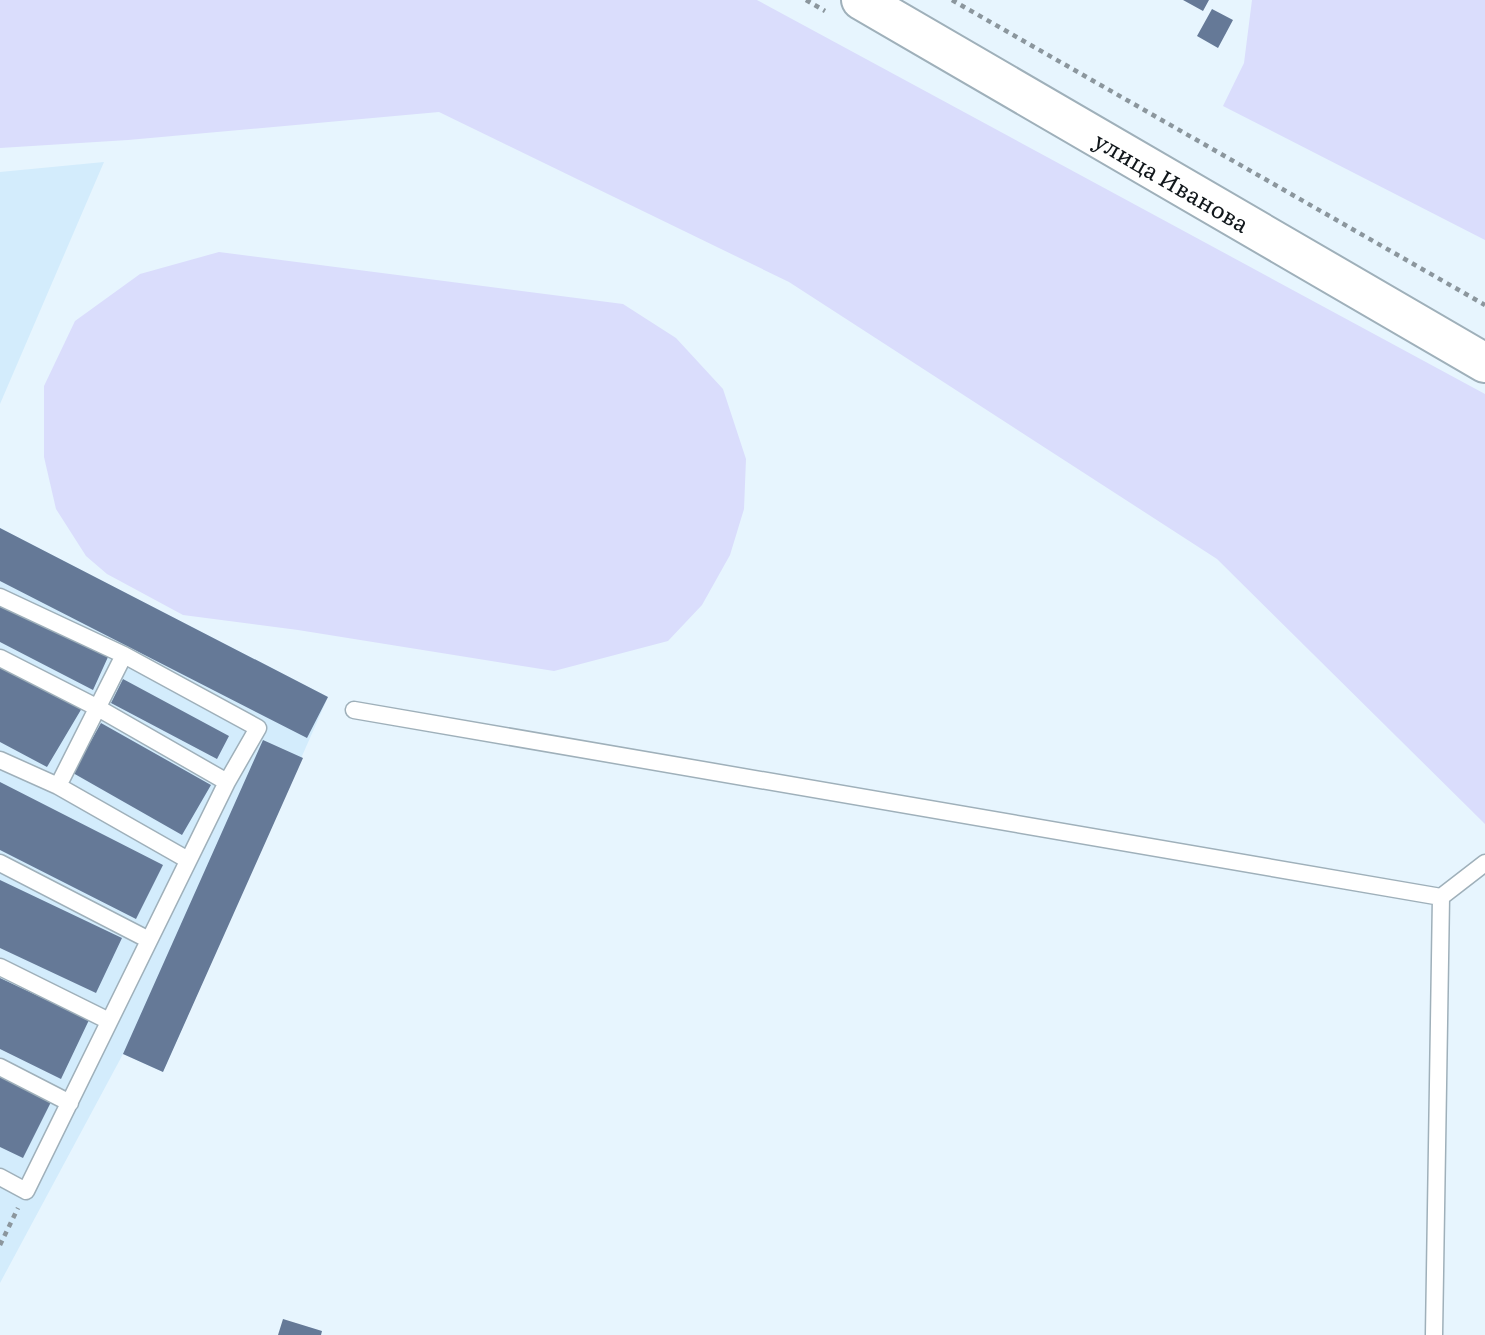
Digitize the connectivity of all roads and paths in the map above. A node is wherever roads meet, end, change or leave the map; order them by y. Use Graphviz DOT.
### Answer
graph roads {
  1 [pos="806,0"];
  2 [pos="953,0"];
  3 [pos="843,5"];
  4 [pos="1485,305"];
  5 [pos="1485,363"];
  6 [pos="0,597"];
  7 [pos="124,655"];
  8 [pos="0,658"];
  9 [pos="97,708"];
  10 [pos="354,710"];
  11 [pos="0,760"];
  12 [pos="227,782"];
  13 [pos="58,786"];
  14 [pos="188,860"];
  15 [pos="0,863"];
  16 [pos="1485,863"];
  17 [pos="1441,897"];
  18 [pos="149,940"];
  19 [pos="0,967"];
  20 [pos="109,1020"];
  21 [pos="0,1067"];
  22 [pos="69,1103"];
  23 [pos="0,1177"];
  24 [pos="26,1191"];
  25 [pos="0,1245"];
  26 [pos="1434,1335"];
  1 -- 3 [label="path"];
  2 -- 4 [label="path"];
  3 -- 5 [label="main road, улица Иванова"];
  6 -- 7 [label="lane"];
  7 -- 9 [label="lane"];
  7 -- 12 [label="lane"];
  8 -- 9 [label="lane"];
  9 -- 12 [label="lane"];
  9 -- 13 [label="lane"];
  10 -- 17 [label="lane"];
  11 -- 13 [label="lane"];
  12 -- 14 [label="lane"];
  13 -- 14 [label="lane"];
  14 -- 18 [label="lane"];
  15 -- 18 [label="lane"];
  16 -- 17 [label="lane"];
  17 -- 26 [label="lane"];
  18 -- 20 [label="lane"];
  19 -- 20 [label="lane"];
  20 -- 22 [label="lane"];
  21 -- 22 [label="lane"];
  22 -- 24 [label="lane"];
  23 -- 24 [label="lane"];
  24 -- 25 [label="path"];
}
